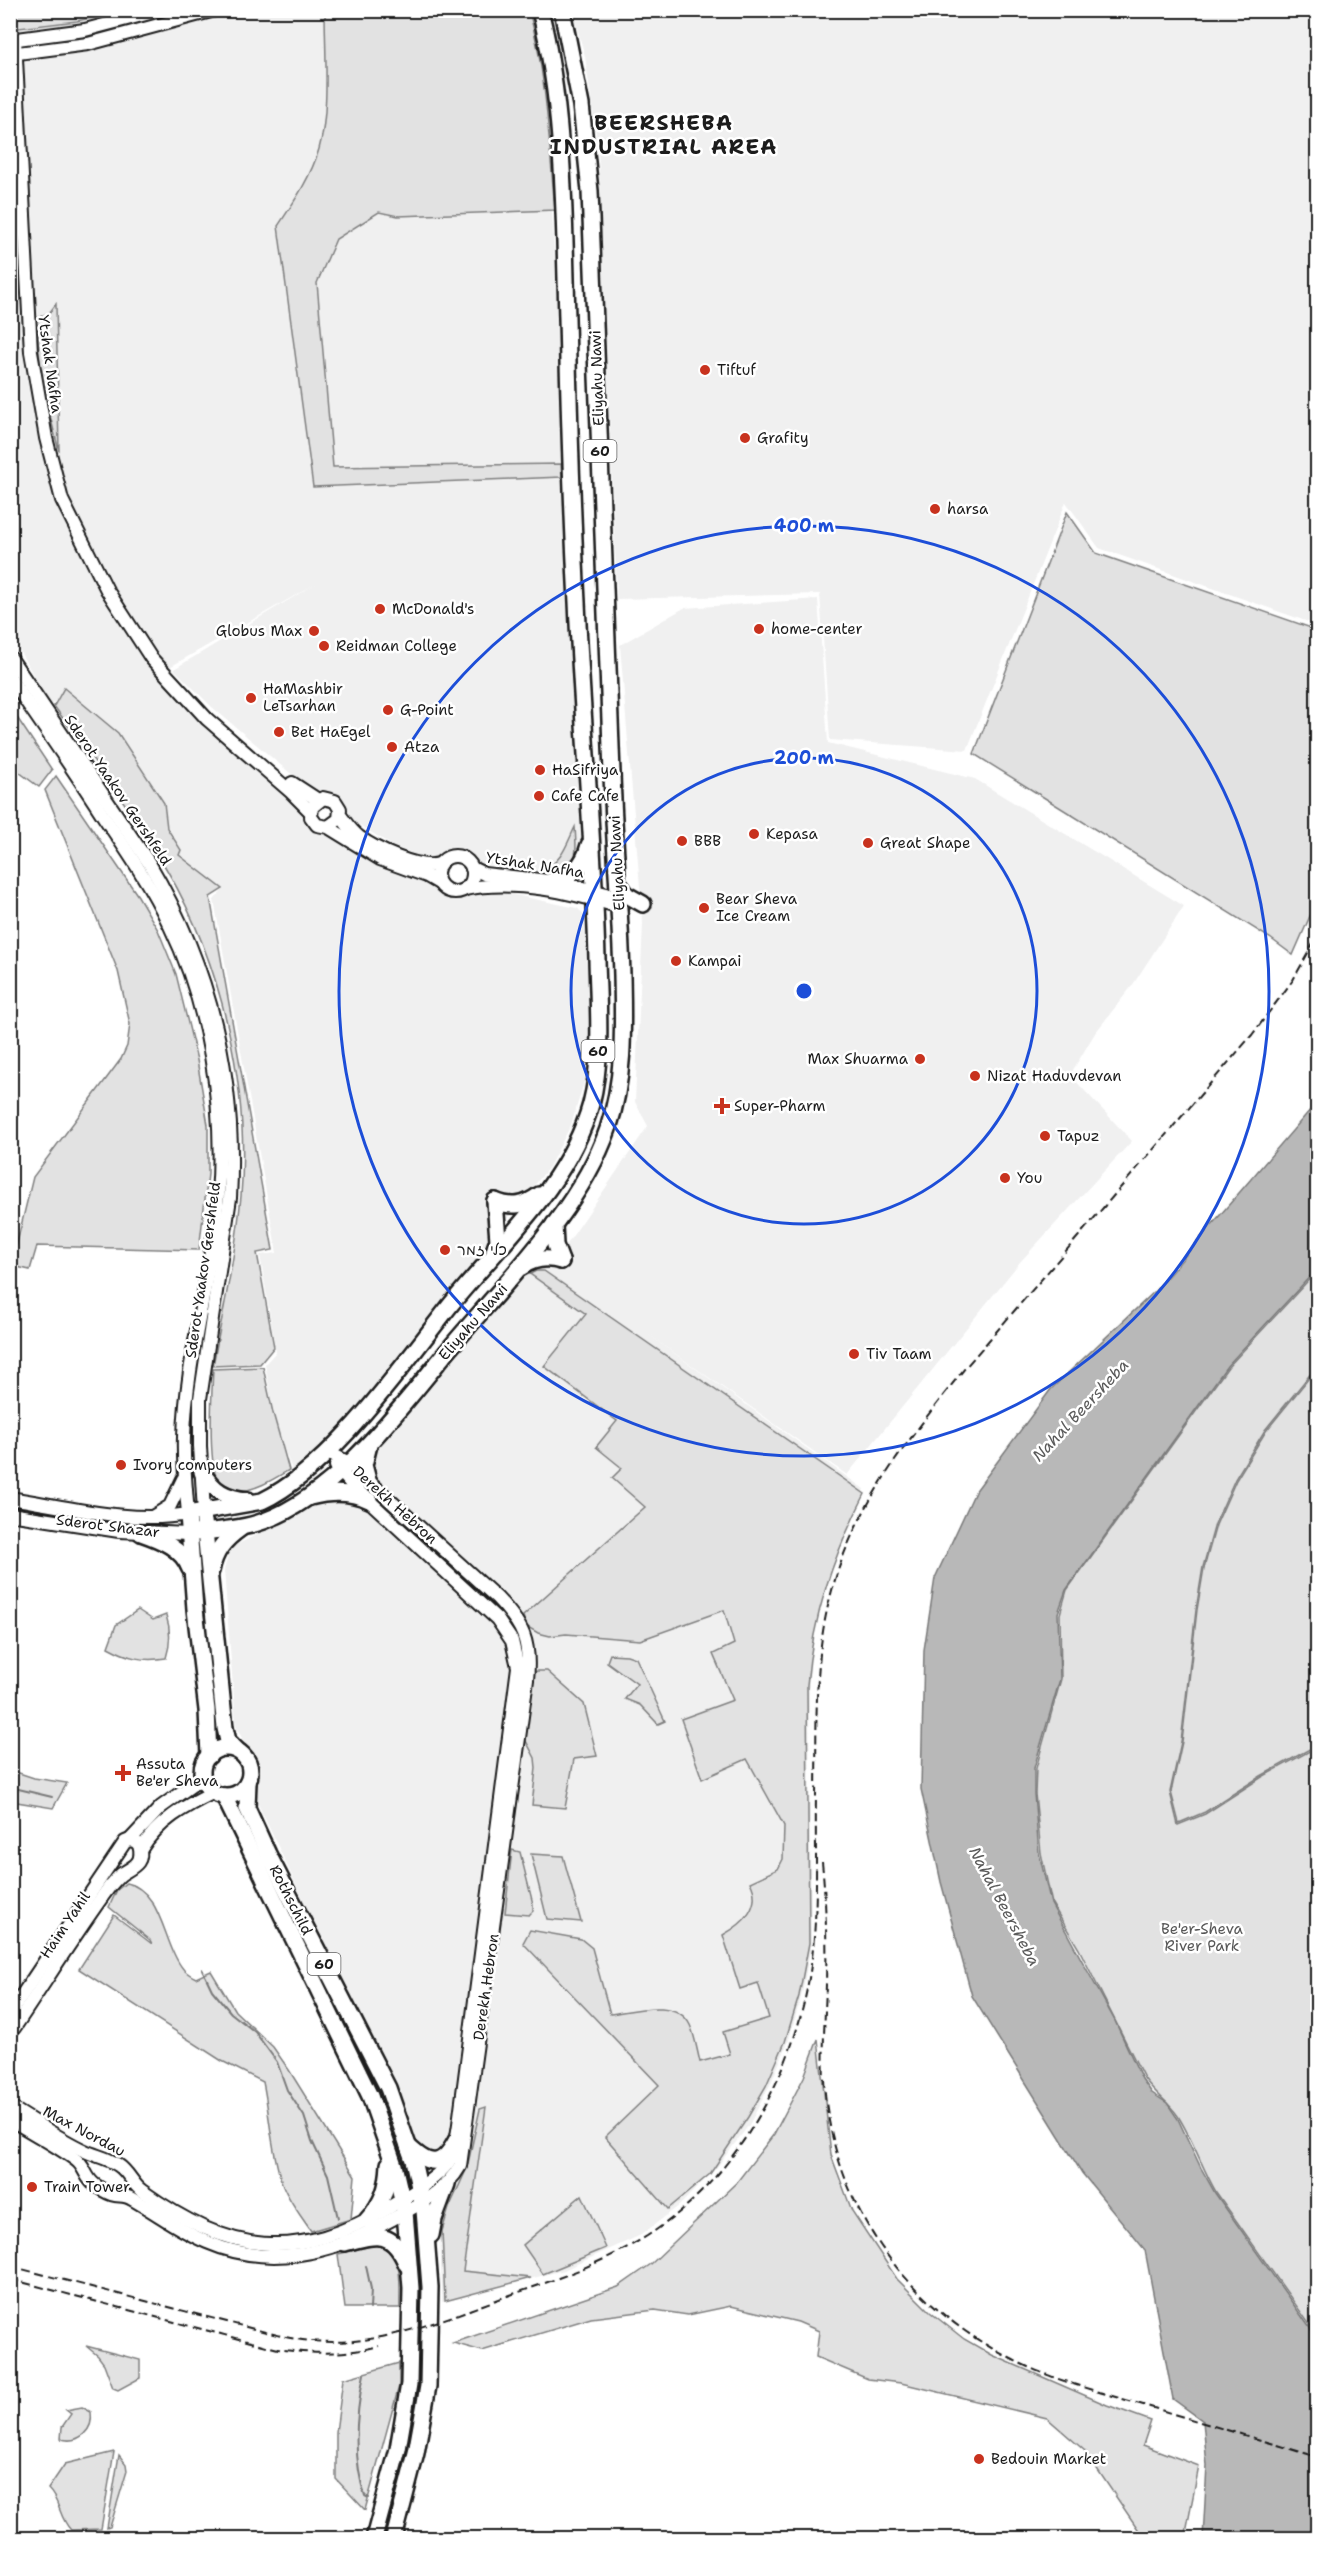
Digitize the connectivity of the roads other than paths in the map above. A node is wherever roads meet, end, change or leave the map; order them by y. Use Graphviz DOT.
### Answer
graph roads {
  1 [pos="161,10"];
  2 [pos="215,10"];
  3 [pos="540,10"];
  4 [pos="562,10"];
  5 [pos="13,39"];
  6 [pos="14,54"];
  7 [pos="10,74"];
  8 [pos="18,86"];
  9 [pos="136,636"];
  10 [pos="10,657"];
  11 [pos="10,678"];
  12 [pos="318,800"];
  13 [pos="311,812"];
  14 [pos="340,815"];
  15 [pos="328,827"];
  16 [pos="591,836"];
  17 [pos="439,864"];
  18 [pos="472,868"];
  19 [pos="551,881"];
  20 [pos="439,883"];
  21 [pos="464,890"];
  22 [pos="594,894"];
  23 [pos="619,895"];
  24 [pos="621,923"];
  25 [pos="547,1190"];
  26 [pos="554,1224"];
  27 [pos="492,1256"];
  28 [pos="514,1274"];
  29 [pos="370,1442"];
  30 [pos="328,1452"];
  31 [pos="345,1467"];
  32 [pos="202,1472"];
  33 [pos="185,1475"];
  34 [pos="368,1480"];
  35 [pos="10,1498"];
  36 [pos="304,1499"];
  37 [pos="369,1500"];
  38 [pos="262,1501"];
  39 [pos="204,1512"];
  40 [pos="10,1514"];
  41 [pos="188,1514"];
  42 [pos="151,1518"];
  43 [pos="243,1527"];
  44 [pos="205,1531"];
  45 [pos="141,1533"];
  46 [pos="188,1534"];
  47 [pos="192,1576"];
  48 [pos="209,1580"];
  49 [pos="237,1750"];
  50 [pos="208,1756"];
  51 [pos="203,1777"];
  52 [pos="248,1782"];
  53 [pos="219,1794"];
  54 [pos="130,1840"];
  55 [pos="141,1849"];
  56 [pos="115,1860"];
  57 [pos="124,1872"];
  58 [pos="10,2013"];
  59 [pos="12,2025"];
  60 [pos="10,2042"];
  61 [pos="10,2107"];
  62 [pos="10,2119"];
  63 [pos="457,2139"];
  64 [pos="408,2146"];
  65 [pos="390,2152"];
  66 [pos="103,2156"];
  67 [pos="85,2175"];
  68 [pos="447,2184"];
  69 [pos="135,2193"];
  70 [pos="421,2194"];
  71 [pos="404,2206"];
  72 [pos="367,2220"];
  73 [pos="345,2243"];
  74 [pos="428,2255"];
  75 [pos="410,2270"];
  76 [pos="396,2534"];
  77 [pos="374,2536"];
  1 -- 5 [label="street"];
  2 -- 6 [label="street"];
  3 -- 16 [label="highway, Eliyahu Nawi / 60"];
  4 -- 23 [label="highway, Eliyahu Nawi / 60"];
  5 -- 6 [label="street, Ytshak Nafha"];
  6 -- 8 [label="street, Ytshak Nafha"];
  7 -- 8 [label="street"];
  8 -- 9 [label="street, Ytshak Nafha"];
  9 -- 12 [label="street, Ytshak Nafha"];
  9 -- 13 [label="street, Ytshak Nafha"];
  10 -- 32 [label="street, Sderot Yaakov Gershfeld"];
  11 -- 33 [label="street, Sderot Yaakov Gershfeld"];
  12 -- 13 [label="street"];
  12 -- 14 [label="street"];
  13 -- 15 [label="street"];
  14 -- 15 [label="street"];
  14 -- 17 [label="street"];
  15 -- 20 [label="street"];
  16 -- 19 [label="highway"];
  16 -- 22 [label="highway, Eliyahu Nawi / 60"];
  17 -- 18 [label="street"];
  17 -- 20 [label="street"];
  18 -- 19 [label="street, Ytshak Nafha"];
  18 -- 21 [label="street"];
  19 -- 22 [label="street, Ytshak Nafha"];
  20 -- 21 [label="street"];
  21 -- 22 [label="street, Ytshak Nafha"];
  22 -- 23 [label="street"];
  22 -- 25 [label="highway, Eliyahu Nawi / 60"];
  23 -- 24 [label="highway, Eliyahu Nawi / 60"];
  23 -- 24 [label="highway"];
  24 -- 26 [label="highway, Eliyahu Nawi / 60"];
  25 -- 27 [label="highway, Eliyahu Nawi / 60"];
  25 -- 27 [label="highway"];
  26 -- 28 [label="highway, Eliyahu Nawi / 60"];
  26 -- 28 [label="highway"];
  27 -- 30 [label="highway, Eliyahu Nawi / 60"];
  28 -- 29 [label="highway, Eliyahu Nawi / 60"];
  29 -- 31 [label="highway, Eliyahu Nawi / 60"];
  29 -- 34 [label="highway"];
  30 -- 31 [label="street, Derekh Hebron"];
  30 -- 38 [label="highway, Eliyahu Nawi / 60"];
  31 -- 34 [label="street, Derekh Hebron"];
  31 -- 36 [label="highway, Eliyahu Nawi / 60"];
  31 -- 37 [label="street, Derekh Hebron"];
  32 -- 38 [label="highway"];
  32 -- 39 [label="street, Sderot Yaakov Gershfeld"];
  33 -- 41 [label="street, Sderot Yaakov Gershfeld"];
  33 -- 42 [label="street"];
  34 -- 68 [label="street, Derekh Hebron"];
  35 -- 42 [label="street, Sderot Shazar"];
  36 -- 37 [label="highway"];
  36 -- 43 [label="highway, Eliyahu Nawi / 60"];
  37 -- 63 [label="street, Derekh Hebron"];
  38 -- 39 [label="highway, Eliyahu Nawi / 60"];
  39 -- 41 [label="highway, Eliyahu Nawi / 60"];
  39 -- 44 [label="highway, 60"];
  40 -- 45 [label="street, Sderot Shazar"];
  41 -- 42 [label="street, Sderot Shazar"];
  41 -- 46 [label="highway"];
  43 -- 44 [label="highway, Eliyahu Nawi / 60"];
  43 -- 48 [label="highway"];
  44 -- 46 [label="highway, Sderot Shazar / 60"];
  44 -- 48 [label="highway, 60"];
  45 -- 46 [label="street, Sderot Shazar"];
  45 -- 47 [label="highway"];
  46 -- 47 [label="highway"];
  47 -- 50 [label="highway"];
  48 -- 49 [label="highway, 60"];
  49 -- 50 [label="highway"];
  49 -- 52 [label="highway, 60"];
  50 -- 51 [label="highway"];
  51 -- 53 [label="highway, 60"];
  51 -- 54 [label="street"];
  52 -- 53 [label="highway"];
  52 -- 64 [label="highway, Rothschild / 60"];
  53 -- 55 [label="street"];
  53 -- 65 [label="highway, Rothschild / 60"];
  54 -- 55 [label="street"];
  54 -- 56 [label="street"];
  55 -- 57 [label="street"];
  56 -- 57 [label="street"];
  56 -- 58 [label="street, Haim Yahil"];
  57 -- 59 [label="street, Haim Yahil"];
  59 -- 60 [label="street, Haim Yahil"];
  61 -- 66 [label="street, Max Nordau"];
  62 -- 67 [label="street, Max Nordau"];
  63 -- 64 [label="highway"];
  63 -- 70 [label="street, Derekh Hebron"];
  64 -- 70 [label="highway, 60"];
  65 -- 71 [label="highway, 60"];
  65 -- 72 [label="highway"];
  66 -- 67 [label="street"];
  66 -- 69 [label="street, Max Nordau"];
  67 -- 69 [label="street, Max Nordau"];
  68 -- 70 [label="street, Derekh Hebron"];
  68 -- 74 [label="highway"];
  69 -- 72 [label="street, Max Nordau"];
  69 -- 73 [label="street, Max Nordau"];
  70 -- 71 [label="street, Derekh Hebron"];
  70 -- 74 [label="highway, 60"];
  71 -- 72 [label="street, Max Nordau"];
  71 -- 73 [label="street, Max Nordau"];
  71 -- 75 [label="highway, 60"];
  73 -- 75 [label="highway"];
  74 -- 76 [label="highway, 60"];
  75 -- 77 [label="highway, 60"];
}
